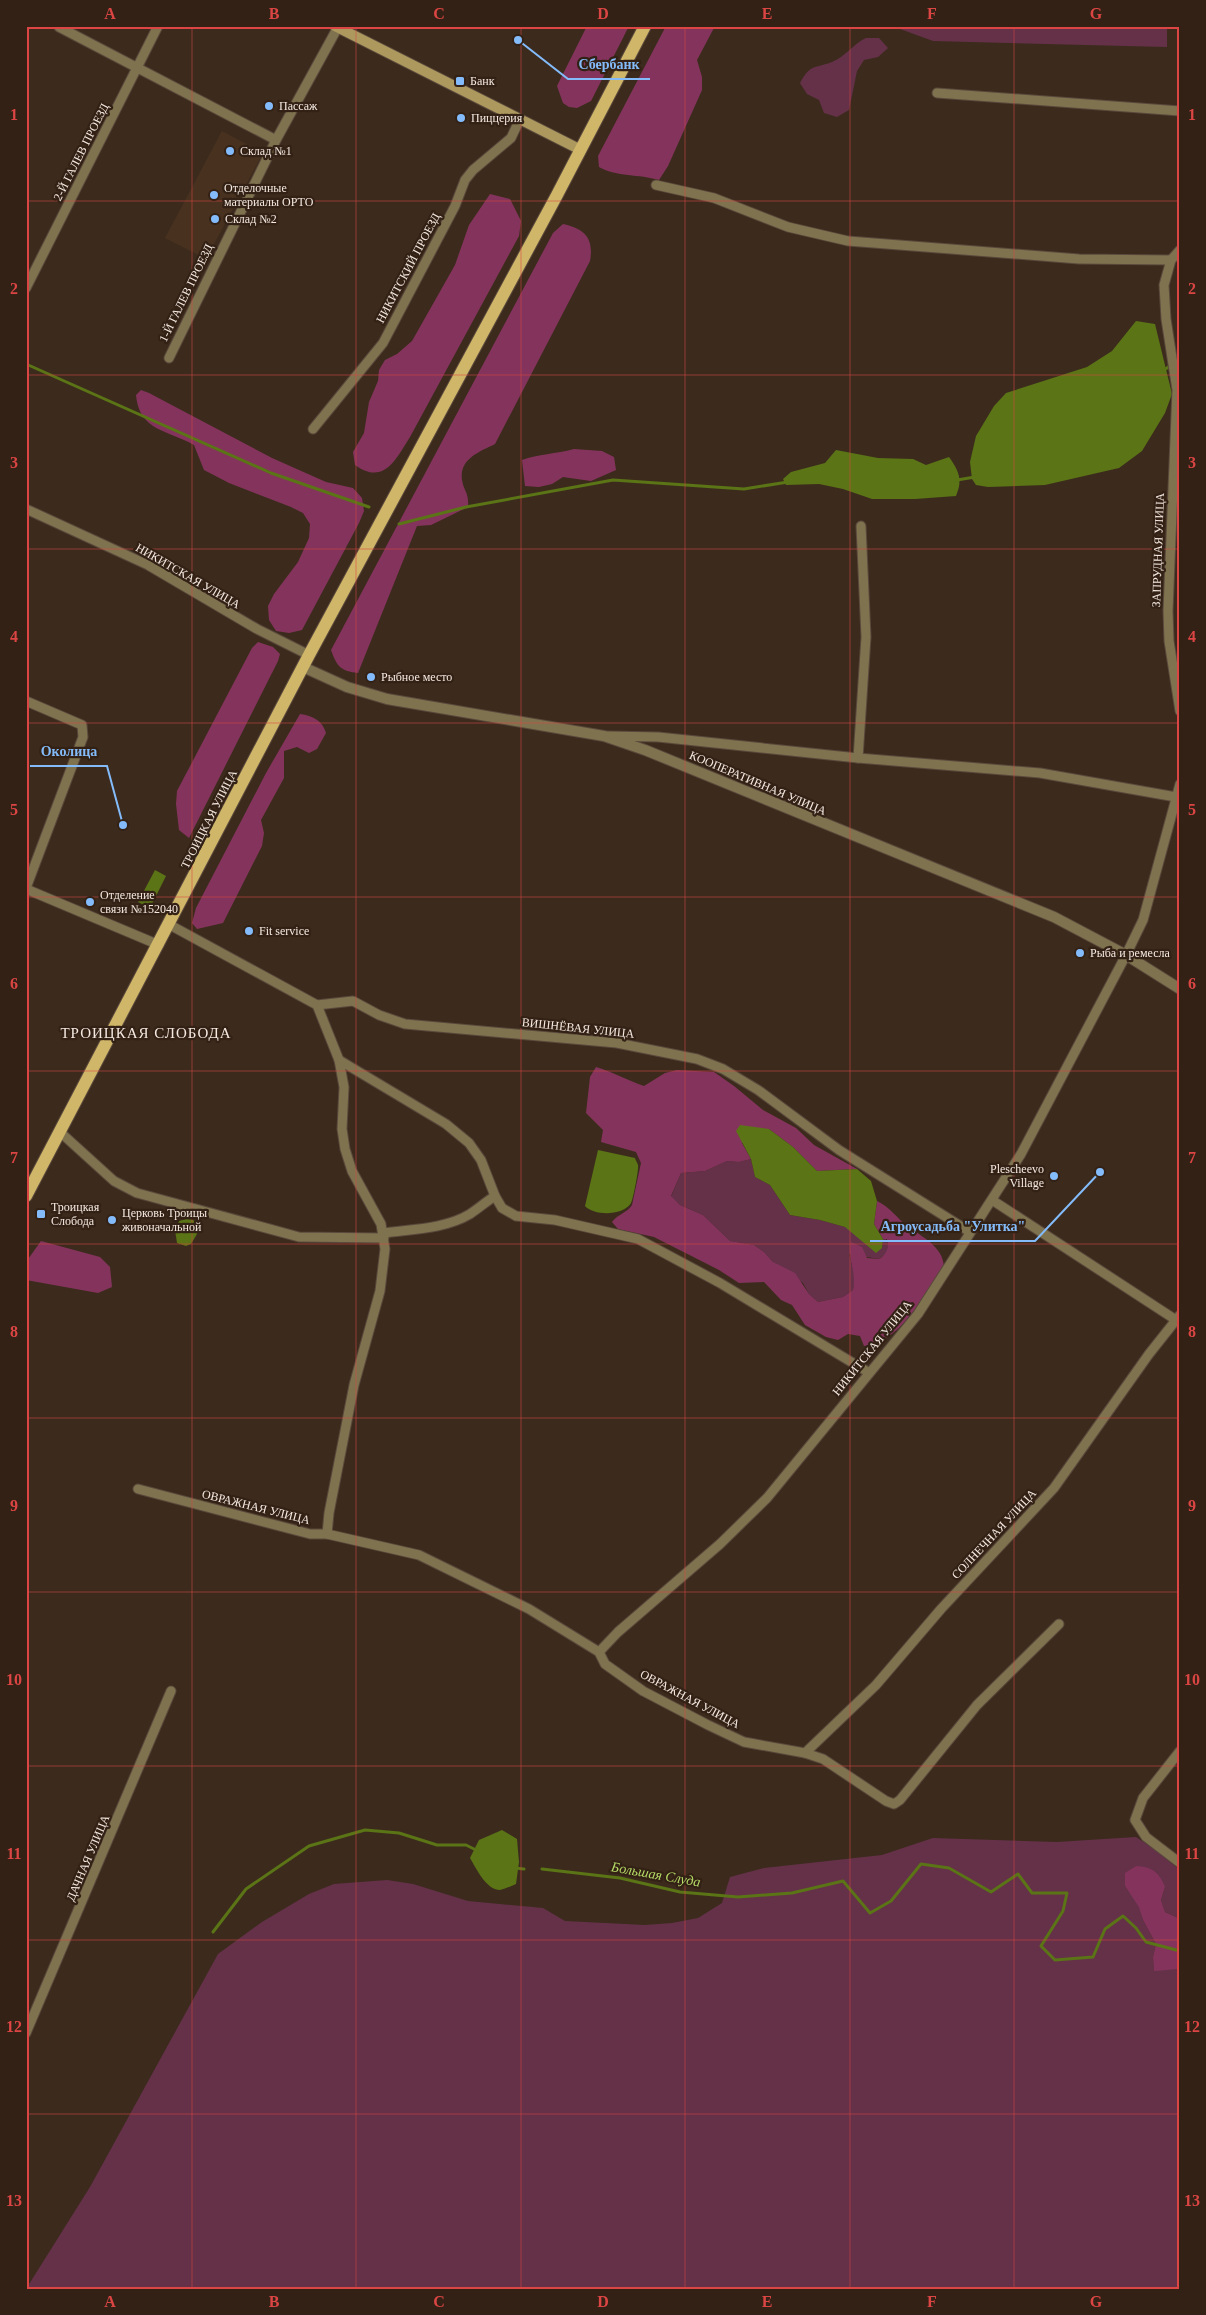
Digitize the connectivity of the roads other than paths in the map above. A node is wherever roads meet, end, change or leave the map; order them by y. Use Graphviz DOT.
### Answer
graph roads {
  1 [pos="158,26"];
  2 [pos="645,26"];
  3 [pos="59,27"];
  4 [pos="336,27"];
  5 [pos="136,68"];
  6 [pos="938,93"];
  7 [pos="1180,111"];
  8 [pos="520,119"];
  9 [pos="276,140"];
  10 [pos="581,150"];
  11 [pos="656,185"];
  12 [pos="1180,250"];
  13 [pos="1171,260"];
  14 [pos="26,288"];
  15 [pos="169,358"];
  16 [pos="313,429"];
  17 [pos="26,509"];
  18 [pos="862,526"];
  19 [pos="309,655"];
  20 [pos="303,667"];
  21 [pos="26,701"];
  22 [pos="1180,711"];
  23 [pos="604,736"];
  24 [pos="858,758"];
  25 [pos="1180,784"];
  26 [pos="1176,797"];
  27 [pos="26,889"];
  28 [pos="170,925"];
  29 [pos="159,945"];
  30 [pos="1126,955"];
  31 [pos="1180,989"];
  32 [pos="317,1004"];
  33 [pos="339,1060"];
  34 [pos="60,1132"];
  35 [pos="26,1196"];
  36 [pos="495,1196"];
  37 [pos="992,1200"];
  38 [pos="970,1232"];
  39 [pos="384,1235"];
  40 [pos="1178,1317"];
  41 [pos="868,1372"];
  42 [pos="138,1490"];
  43 [pos="327,1534"];
  44 [pos="1059,1624"];
  45 [pos="599,1652"];
  46 [pos="171,1691"];
  47 [pos="1180,1751"];
  48 [pos="805,1752"];
  49 [pos="1180,1863"];
  50 [pos="26,2033"];
  1 -- 5 [label="street, 2-Й ГАЛЕВ ПРОЕЗД"];
  2 -- 10 [label="main road, ТРОИЦКАЯ УЛИЦА"];
  3 -- 5 [label="street"];
  4 -- 8 [label="main road"];
  4 -- 9 [label="street, 1-Й ГАЛЕВ ПРОЕЗД"];
  5 -- 9 [label="street"];
  5 -- 14 [label="street, 2-Й ГАЛЕВ ПРОЕЗД"];
  6 -- 7 [label="street"];
  8 -- 10 [label="main road"];
  8 -- 16 [label="street, НИКИТСКИЙ ПРОЕЗД"];
  9 -- 15 [label="street, 1-Й ГАЛЕВ ПРОЕЗД"];
  10 -- 19 [label="main road, ТРОИЦКАЯ УЛИЦА"];
  11 -- 13 [label="street"];
  12 -- 13 [label="street"];
  13 -- 22 [label="street, ЗАПРУДНАЯ УЛИЦА"];
  17 -- 19 [label="street, НИКИТСКАЯ УЛИЦА"];
  18 -- 24 [label="street"];
  19 -- 20 [label="main road, ТРОИЦКАЯ УЛИЦА"];
  20 -- 23 [label="street, КООПЕРАТИВНАЯ УЛИЦА"];
  20 -- 28 [label="main road, ТРОИЦКАЯ УЛИЦА"];
  21 -- 27 [label="street"];
  23 -- 24 [label="street"];
  23 -- 30 [label="street, КООПЕРАТИВНАЯ УЛИЦА"];
  24 -- 26 [label="street"];
  25 -- 26 [label="street"];
  26 -- 30 [label="street"];
  27 -- 29 [label="street"];
  28 -- 29 [label="main road, ТРОИЦКАЯ УЛИЦА"];
  28 -- 32 [label="street"];
  29 -- 34 [label="main road, ТРОИЦКАЯ УЛИЦА"];
  30 -- 31 [label="street, КООПЕРАТИВНАЯ УЛИЦА"];
  30 -- 37 [label="street, НИКИТСКАЯ УЛИЦА"];
  32 -- 33 [label="street"];
  32 -- 38 [label="street, ВИШНЁВАЯ УЛИЦА"];
  33 -- 36 [label="street"];
  33 -- 39 [label="street"];
  34 -- 35 [label="main road, ТРОИЦКАЯ УЛИЦА"];
  34 -- 39 [label="street"];
  36 -- 39 [label="street"];
  36 -- 41 [label="street"];
  37 -- 38 [label="street, НИКИТСКАЯ УЛИЦА"];
  37 -- 40 [label="street"];
  38 -- 41 [label="street, НИКИТСКАЯ УЛИЦА"];
  39 -- 43 [label="street"];
  40 -- 48 [label="street, СОЛНЕЧНАЯ УЛИЦА"];
  41 -- 45 [label="street, НИКИТСКАЯ УЛИЦА"];
  42 -- 43 [label="street, ОВРАЖНАЯ УЛИЦА"];
  43 -- 45 [label="street, ОВРАЖНАЯ УЛИЦА"];
  44 -- 48 [label="street, ОВРАЖНАЯ УЛИЦА"];
  45 -- 48 [label="street, ОВРАЖНАЯ УЛИЦА"];
  46 -- 50 [label="street, ДАЧНАЯ УЛИЦА"];
  47 -- 49 [label="street"];
}
